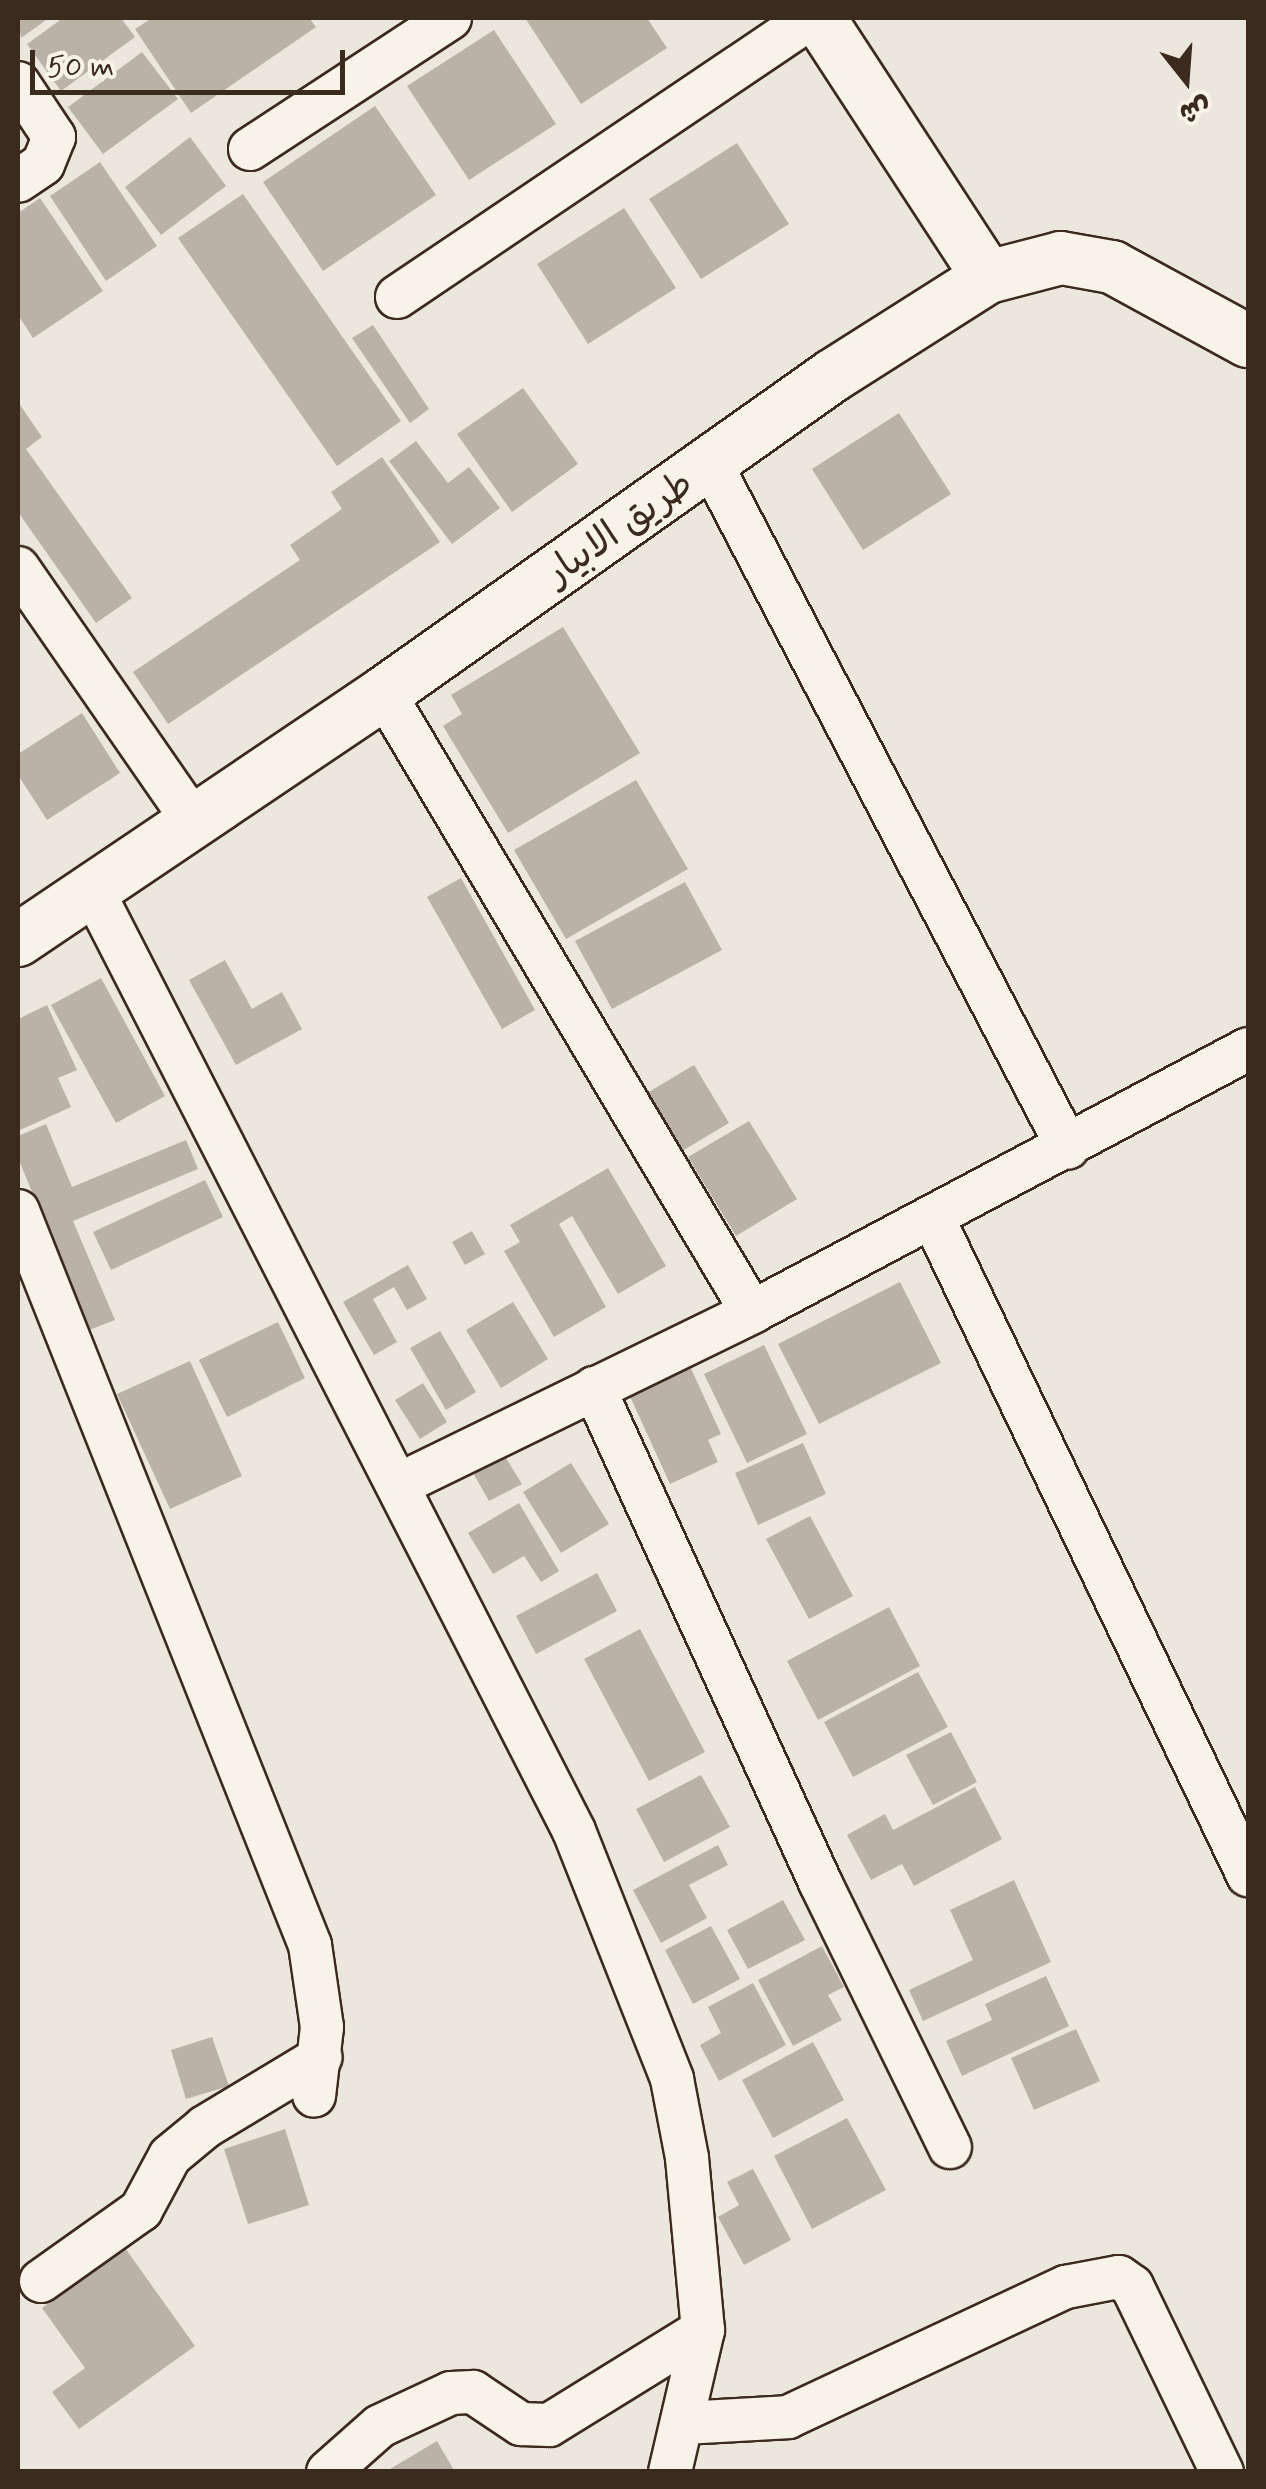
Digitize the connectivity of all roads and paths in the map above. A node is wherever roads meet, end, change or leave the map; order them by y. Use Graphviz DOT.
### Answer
graph roads {
  1 [pos="450,18"];
  2 [pos="811,18"];
  3 [pos="819,18"];
  4 [pos="18,83"];
  5 [pos="250,149"];
  6 [pos="18,182"];
  7 [pos="988,277"];
  8 [pos="397,297"];
  9 [pos="1248,341"];
  10 [pos="712,466"];
  11 [pos="18,568"];
  12 [pos="384,693"];
  13 [pos="192,819"];
  14 [pos="92,889"];
  15 [pos="18,940"];
  16 [pos="1248,1049"];
  17 [pos="1068,1148"];
  18 [pos="18,1211"];
  19 [pos="934,1218"];
  20 [pos="752,1312"];
  21 [pos="594,1388"];
  22 [pos="398,1485"];
  23 [pos="1248,1875"];
  24 [pos="950,2147"];
  25 [pos="41,2281"];
  26 [pos="703,2330"];
  27 [pos="682,2423"];
  28 [pos="328,2472"];
  29 [pos="670,2472"];
  30 [pos="1222,2472"];
  1 -- 5 [label="street"];
  2 -- 8 [label="street"];
  3 -- 7 [label="main road"];
  4 -- 6 [label="street"];
  7 -- 9 [label="main road, طريق الابيار"];
  7 -- 10 [label="main road, طريق الابيار"];
  10 -- 12 [label="main road, طريق الابيار"];
  10 -- 17 [label="street"];
  11 -- 13 [label="street"];
  12 -- 13 [label="main road, طريق الابيار"];
  12 -- 20 [label="street"];
  13 -- 14 [label="main road, طريق الابيار"];
  14 -- 15 [label="main road, طريق الابيار"];
  14 -- 22 [label="street"];
  16 -- 17 [label="street"];
  17 -- 19 [label="street"];
  18 -- 25 [label="street"];
  19 -- 20 [label="street"];
  19 -- 23 [label="street"];
  20 -- 21 [label="street"];
  21 -- 22 [label="street"];
  21 -- 24 [label="street"];
  22 -- 26 [label="street"];
  26 -- 27 [label="street"];
  26 -- 28 [label="street"];
  27 -- 29 [label="street"];
  27 -- 30 [label="street"];
}
